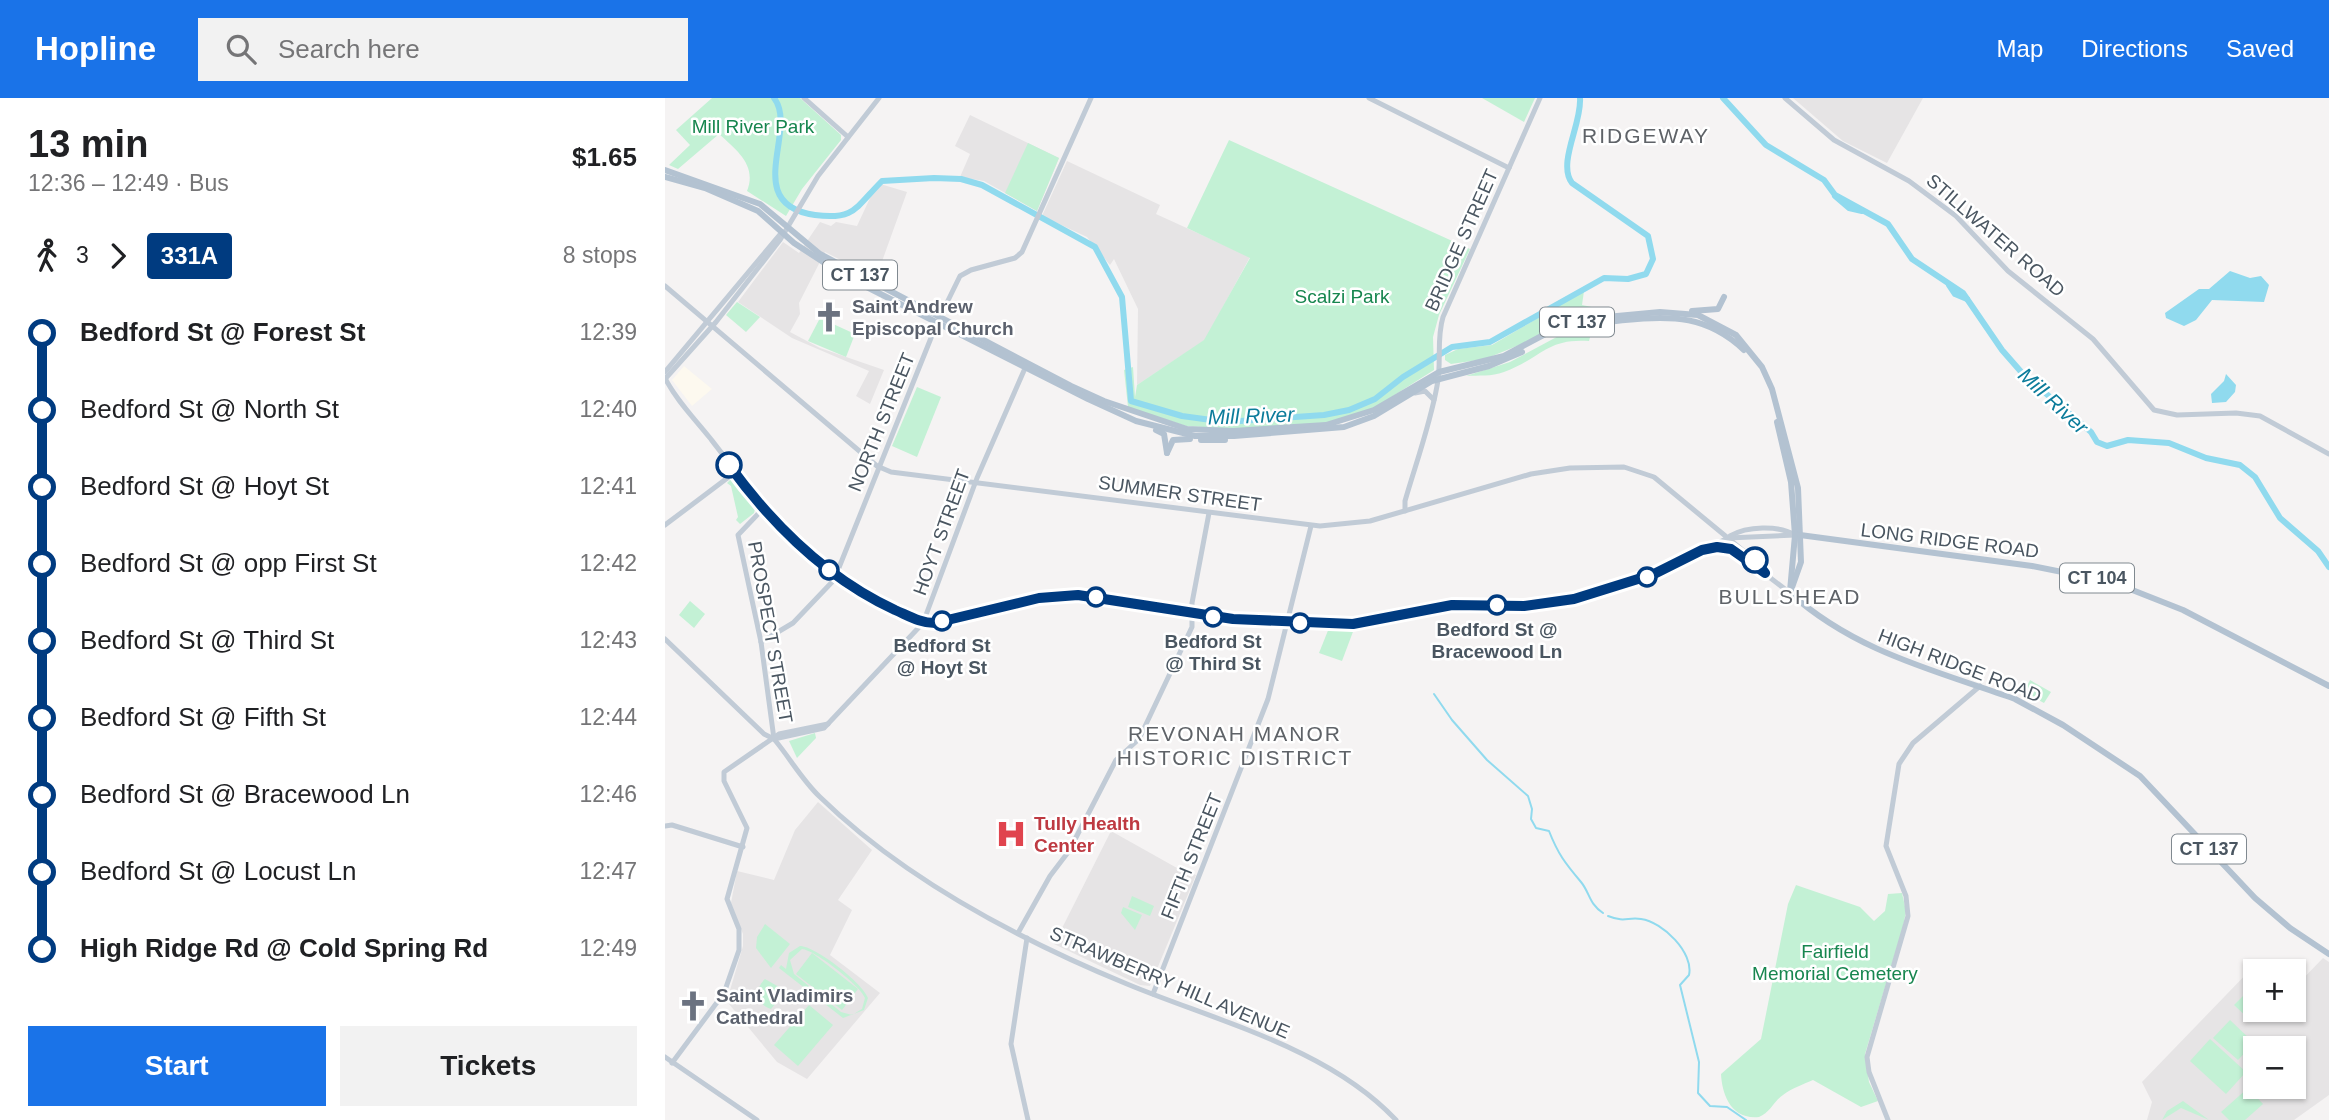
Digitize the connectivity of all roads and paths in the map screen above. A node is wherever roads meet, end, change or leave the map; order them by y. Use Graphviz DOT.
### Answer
graph roads {
  1 [pos="804,98"];
  2 [pos="879,98"];
  3 [pos="1091,98"];
  4 [pos="1370,98"];
  5 [pos="1540,98"];
  6 [pos="1785,98"];
  7 [pos="848,137"];
  8 [pos="1509,168"];
  9 [pos="665,170"];
  10 [pos="665,177"];
  11 [pos="784,229"];
  12 [pos="665,286"];
  13 [pos="1724,297"];
  14 [pos="1685,313"];
  15 [pos="939,320"];
  16 [pos="710,324"];
  17 [pos="1720,327"];
  18 [pos="1026,365"];
  19 [pos="665,372"];
  20 [pos="1439,376"];
  21 [pos="665,379"];
  22 [pos="1409,395"];
  23 [pos="1434,400"];
  24 [pos="1104,404"];
  25 [pos="1136,421"];
  26 [pos="1234,436"];
  27 [pos="2329,454"];
  28 [pos="880,467"];
  29 [pos="734,473"];
  30 [pos="975,483"];
  31 [pos="760,505"];
  32 [pos="766,511"];
  33 [pos="1405,511"];
  34 [pos="1209,513"];
  35 [pos="758,514"];
  36 [pos="1705,520"];
  37 [pos="665,525"];
  38 [pos="1311,526"];
  39 [pos="1798,535"];
  40 [pos="1728,538"];
  41 [pos="1712,543"];
  42 [pos="1702,550"];
  43 [pos="1738,553"];
  44 [pos="1765,573"];
  45 [pos="836,576"];
  46 [pos="1790,593"];
  47 [pos="1193,614"];
  48 [pos="1290,622"];
  49 [pos="923,623"];
  50 [pos="665,639"];
  51 [pos="761,642"];
  52 [pos="1980,686"];
  53 [pos="2329,686"];
  54 [pos="774,738"];
  55 [pos="665,826"];
  56 [pos="743,847"];
  57 [pos="1018,933"];
  58 [pos="1027,938"];
  59 [pos="2329,954"];
  60 [pos="1153,994"];
  61 [pos="665,1057"];
  62 [pos="672,1063"];
  63 [pos="757,1120"];
  64 [pos="1028,1120"];
  65 [pos="1395,1120"];
  66 [pos="1888,1120"];
  1 -- 7 [label="main road"];
  2 -- 7 [label="main road"];
  3 -- 15 [label="main road, NORTH STREET"];
  4 -- 8 [label="main road"];
  5 -- 8 [label="main road, BRIDGE STREET"];
  6 -- 27 [label="main road, STILLWATER ROAD"];
  7 -- 11 [label="main road"];
  8 -- 20 [label="main road, BRIDGE STREET"];
  9 -- 11 [label="main road, CT 137"];
  10 -- 11 [label="main road, CT 137"];
  11 -- 15 [label="main road, CT 137"];
  11 -- 16 [label="main road"];
  12 -- 16 [label="main road, SUMMER STREET"];
  13 -- 14 [label="main road"];
  14 -- 17 [label="main road, CT 137"];
  14 -- 20 [label="main road, CT 137"];
  15 -- 18 [label="main road, CT 137"];
  15 -- 28 [label="main road, NORTH STREET"];
  16 -- 19 [label="main road"];
  16 -- 21 [label="main road"];
  16 -- 28 [label="main road, SUMMER STREET"];
  17 -- 20 [label="main road, CT 137"];
  17 -- 39 [label="main road, CT 137"];
  18 -- 24 [label="main road, CT 137"];
  18 -- 30 [label="main road, HOYT STREET"];
  20 -- 22 [label="main road, CT 137"];
  20 -- 23 [label="main road, BRIDGE STREET"];
  20 -- 24 [label="main road, CT 137"];
  21 -- 29 [label="main road"];
  22 -- 23 [label="main road"];
  22 -- 26 [label="main road, CT 137"];
  23 -- 33 [label="main road, BRIDGE STREET"];
  24 -- 25 [label="main road, CT 137"];
  25 -- 26 [label="main road, CT 137"];
  25 -- 26 [label="main road"];
  28 -- 30 [label="main road, SUMMER STREET"];
  28 -- 45 [label="main road, NORTH STREET"];
  29 -- 31 [label="main road"];
  29 -- 37 [label="main road"];
  30 -- 34 [label="main road, SUMMER STREET"];
  30 -- 49 [label="main road, HOYT STREET"];
  31 -- 32 [label="main road"];
  31 -- 35 [label="main road"];
  32 -- 35 [label="main road"];
  32 -- 45 [label="main road"];
  33 -- 36 [label="main road, SUMMER STREET"];
  33 -- 38 [label="main road, SUMMER STREET"];
  34 -- 38 [label="main road, SUMMER STREET"];
  34 -- 47 [label="main road"];
  35 -- 51 [label="main road, PROSPECT STREET"];
  36 -- 40 [label="main road, SUMMER STREET"];
  36 -- 41 [label="main road"];
  38 -- 48 [label="main road, FIFTH STREET"];
  39 -- 40 [label="main road, LONG RIDGE ROAD"];
  39 -- 46 [label="main road, CT 137"];
  39 -- 53 [label="main road, LONG RIDGE ROAD / CT 104"];
  40 -- 41 [label="main road, LONG RIDGE ROAD"];
  40 -- 43 [label="main road, HIGH RIDGE ROAD"];
  40 -- 44 [label="main road, HIGH RIDGE ROAD"];
  41 -- 42 [label="main road, LONG RIDGE ROAD"];
  42 -- 43 [label="main road"];
  42 -- 48 [label="main road, LONG RIDGE ROAD"];
  43 -- 44 [label="main road, HIGH RIDGE ROAD"];
  44 -- 46 [label="main road, HIGH RIDGE ROAD"];
  45 -- 49 [label="main road"];
  45 -- 51 [label="main road, NORTH STREET"];
  46 -- 52 [label="main road, HIGH RIDGE ROAD / CT 137"];
  47 -- 48 [label="main road, LONG RIDGE ROAD"];
  47 -- 49 [label="main road, LONG RIDGE ROAD"];
  47 -- 57 [label="main road"];
  48 -- 60 [label="main road, FIFTH STREET"];
  49 -- 54 [label="main road, HOYT STREET"];
  50 -- 54 [label="main road"];
  51 -- 54 [label="main road, PROSPECT STREET"];
  52 -- 59 [label="main road, HIGH RIDGE ROAD / CT 137"];
  52 -- 66 [label="main road"];
  54 -- 56 [label="main road"];
  54 -- 57 [label="main road, STRAWBERRY HILL AVENUE"];
  55 -- 56 [label="main road"];
  56 -- 62 [label="main road"];
  57 -- 58 [label="main road, STRAWBERRY HILL AVENUE"];
  58 -- 60 [label="main road, STRAWBERRY HILL AVENUE"];
  58 -- 64 [label="main road"];
  60 -- 65 [label="main road, STRAWBERRY HILL AVENUE"];
  61 -- 62 [label="main road"];
  62 -- 63 [label="main road"];
}
